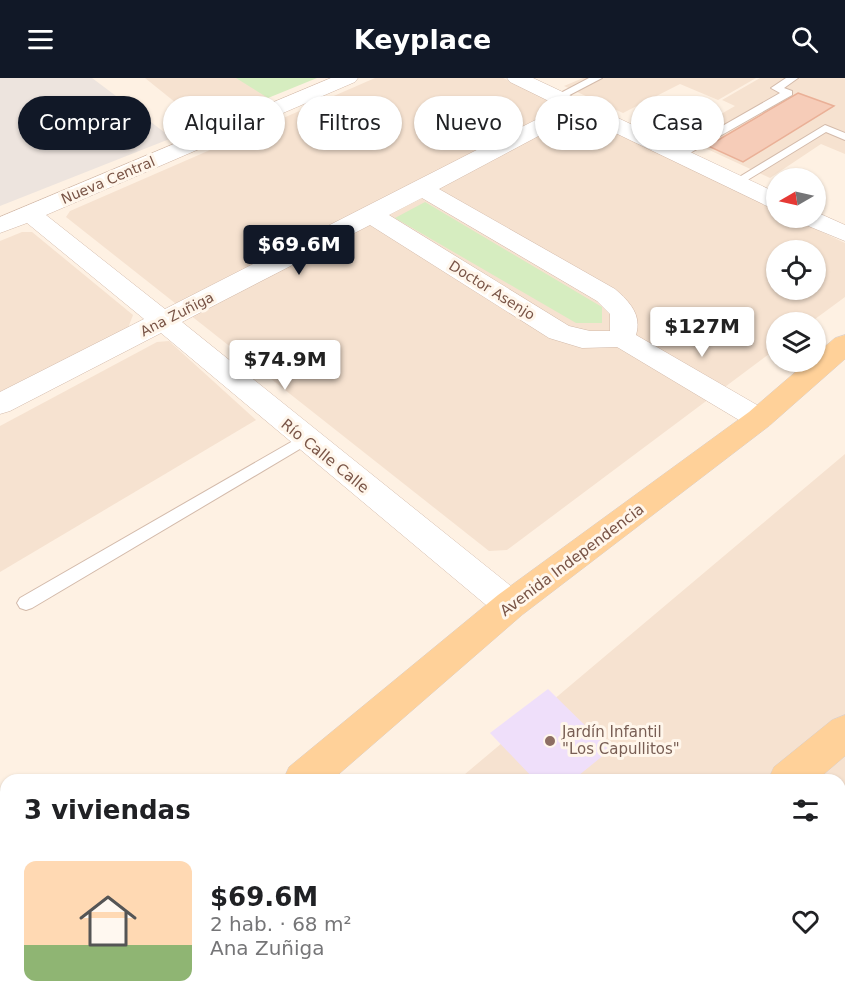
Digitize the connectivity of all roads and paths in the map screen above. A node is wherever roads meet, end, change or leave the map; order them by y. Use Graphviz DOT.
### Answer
graph roads {
  1 [pos="348,78"];
  2 [pos="517,78"];
  3 [pos="597,78"];
  4 [pos="793,78"];
  5 [pos="554,96"];
  6 [pos="574,96"];
  7 [pos="535,121"];
  8 [pos="619,127"];
  9 [pos="845,137"];
  10 [pos="679,155"];
  11 [pos="737,183"];
  12 [pos="423,189"];
  13 [pos="766,197"];
  14 [pos="30,214"];
  15 [pos="371,215"];
  16 [pos="826,225"];
  17 [pos="0,226"];
  18 [pos="845,234"];
  19 [pos="164,320"];
  20 [pos="621,338"];
  21 [pos="845,345"];
  22 [pos="0,404"];
  23 [pos="759,419"];
  24 [pos="305,440"];
  25 [pos="26,603"];
  26 [pos="510,606"];
  27 [pos="845,732"];
  28 [pos="310,774"];
  29 [pos="795,774"];
  1 -- 14 [label="street, Nueva Central"];
  2 -- 5 [label="street"];
  3 -- 6 [label="lane"];
  4 -- 10 [label="lane"];
  7 -- 12 [label="street, Ana Zuñiga"];
  8 -- 10 [label="street"];
  9 -- 11 [label="lane"];
  10 -- 11 [label="street"];
  11 -- 13 [label="street"];
  12 -- 15 [label="street, Ana Zuñiga"];
  12 -- 20 [label="street"];
  14 -- 17 [label="street, Nueva Central"];
  14 -- 19 [label="street, Río Calle Calle"];
  15 -- 19 [label="street, Ana Zuñiga"];
  15 -- 20 [label="street, Doctor Asenjo"];
  16 -- 18 [label="street"];
  19 -- 22 [label="street, Ana Zuñiga"];
  19 -- 24 [label="street, Río Calle Calle"];
  20 -- 23 [label="street"];
  21 -- 23 [label="main road, Avenida Independencia"];
  23 -- 26 [label="main road, Avenida Independencia"];
  24 -- 25 [label="lane"];
  24 -- 26 [label="street, Río Calle Calle"];
  26 -- 28 [label="main road, Avenida Independencia"];
  27 -- 29 [label="main road"];
}
